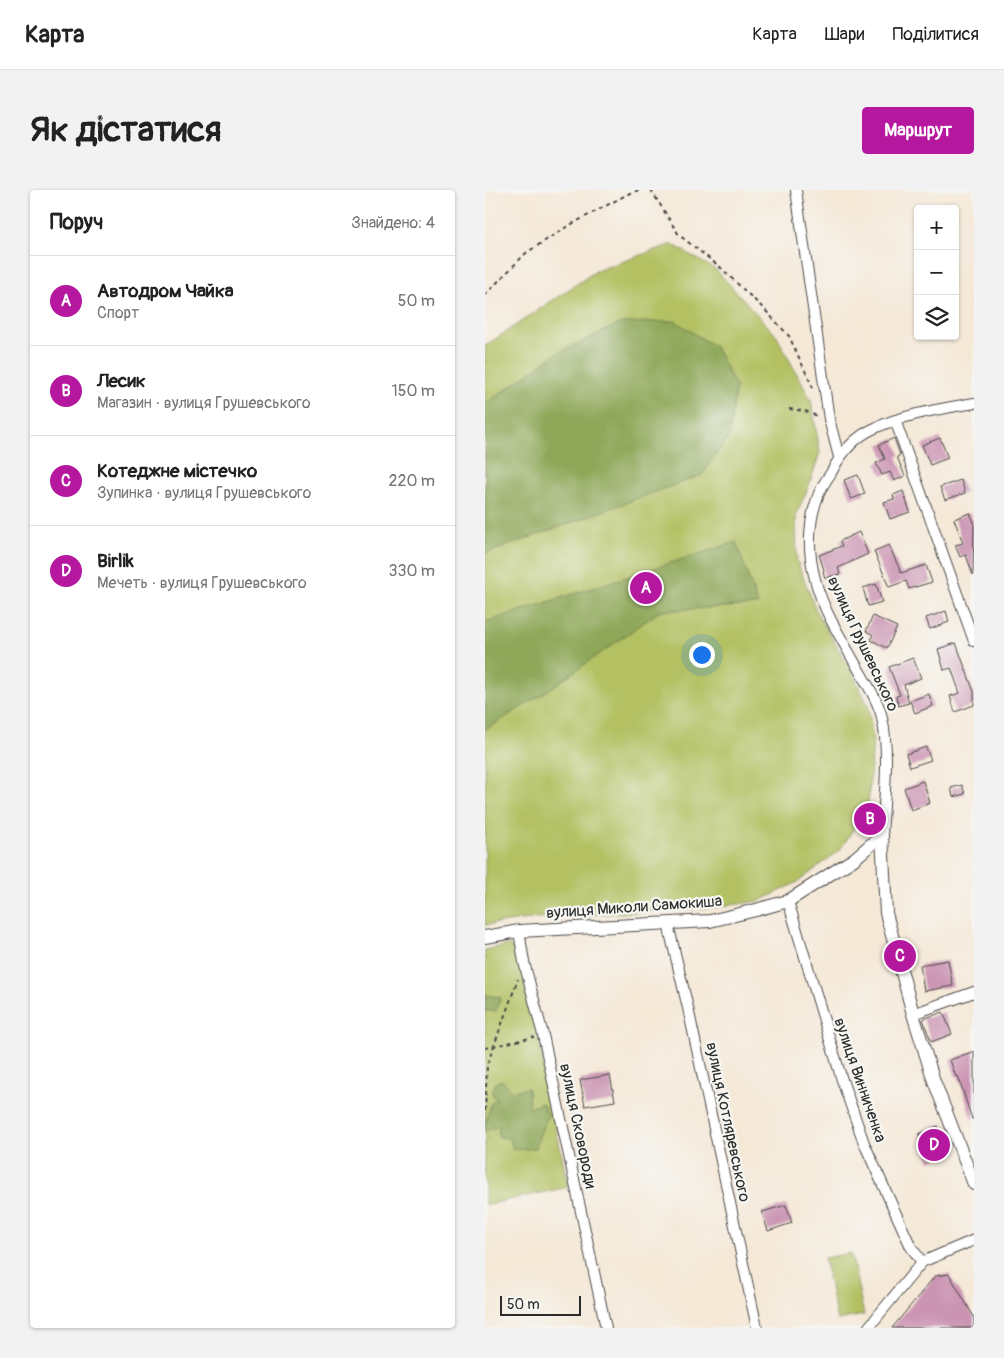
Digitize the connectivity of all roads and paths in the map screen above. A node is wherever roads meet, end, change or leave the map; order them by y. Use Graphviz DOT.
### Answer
graph roads {
  1 [pos="640,190"];
  2 [pos="651,190"];
  3 [pos="796,190"];
  4 [pos="485,295"];
  5 [pos="817,395"];
  6 [pos="974,403"];
  7 [pos="789,409"];
  8 [pos="829,419"];
  9 [pos="895,420"];
  10 [pos="839,457"];
  11 [pos="974,641"];
  12 [pos="882,835"];
  13 [pos="788,900"];
  14 [pos="668,924"];
  15 [pos="519,931"];
  16 [pos="485,937"];
  17 [pos="524,962"];
  18 [pos="974,992"];
  19 [pos="913,1014"];
  20 [pos="543,1035"];
  21 [pos="493,1046"];
  22 [pos="485,1048"];
  23 [pos="485,1111"];
  24 [pos="974,1184"];
  25 [pos="974,1240"];
  26 [pos="922,1262"];
  27 [pos="606,1328"];
  28 [pos="757,1328"];
  29 [pos="868,1328"];
  1 -- 4 [label="path"];
  2 -- 5 [label="path"];
  3 -- 8 [label="street"];
  6 -- 9 [label="street, вулиця Грушевського"];
  7 -- 8 [label="path"];
  8 -- 10 [label="street"];
  9 -- 10 [label="street, вулиця Грушевського"];
  9 -- 11 [label="street"];
  10 -- 12 [label="street, вулиця Грушевського"];
  12 -- 13 [label="street, вулиця Миколи Самокиша"];
  12 -- 19 [label="street, вулиця Грушевського"];
  13 -- 14 [label="street, вулиця Миколи Самокиша"];
  13 -- 26 [label="street, вулиця Винниченка"];
  14 -- 15 [label="street, вулиця Миколи Самокиша"];
  14 -- 28 [label="street, вулиця Котляревського"];
  15 -- 16 [label="street, вулиця Миколи Самокиша"];
  15 -- 17 [label="street, вулиця Сковороди"];
  17 -- 20 [label="street, вулиця Сковороди"];
  17 -- 21 [label="path"];
  18 -- 19 [label="street"];
  19 -- 24 [label="street, вулиця Грушевського"];
  20 -- 21 [label="path"];
  20 -- 27 [label="street, вулиця Сковороди"];
  21 -- 22 [label="path"];
  21 -- 23 [label="path"];
  25 -- 26 [label="street"];
  26 -- 29 [label="street"];
}
